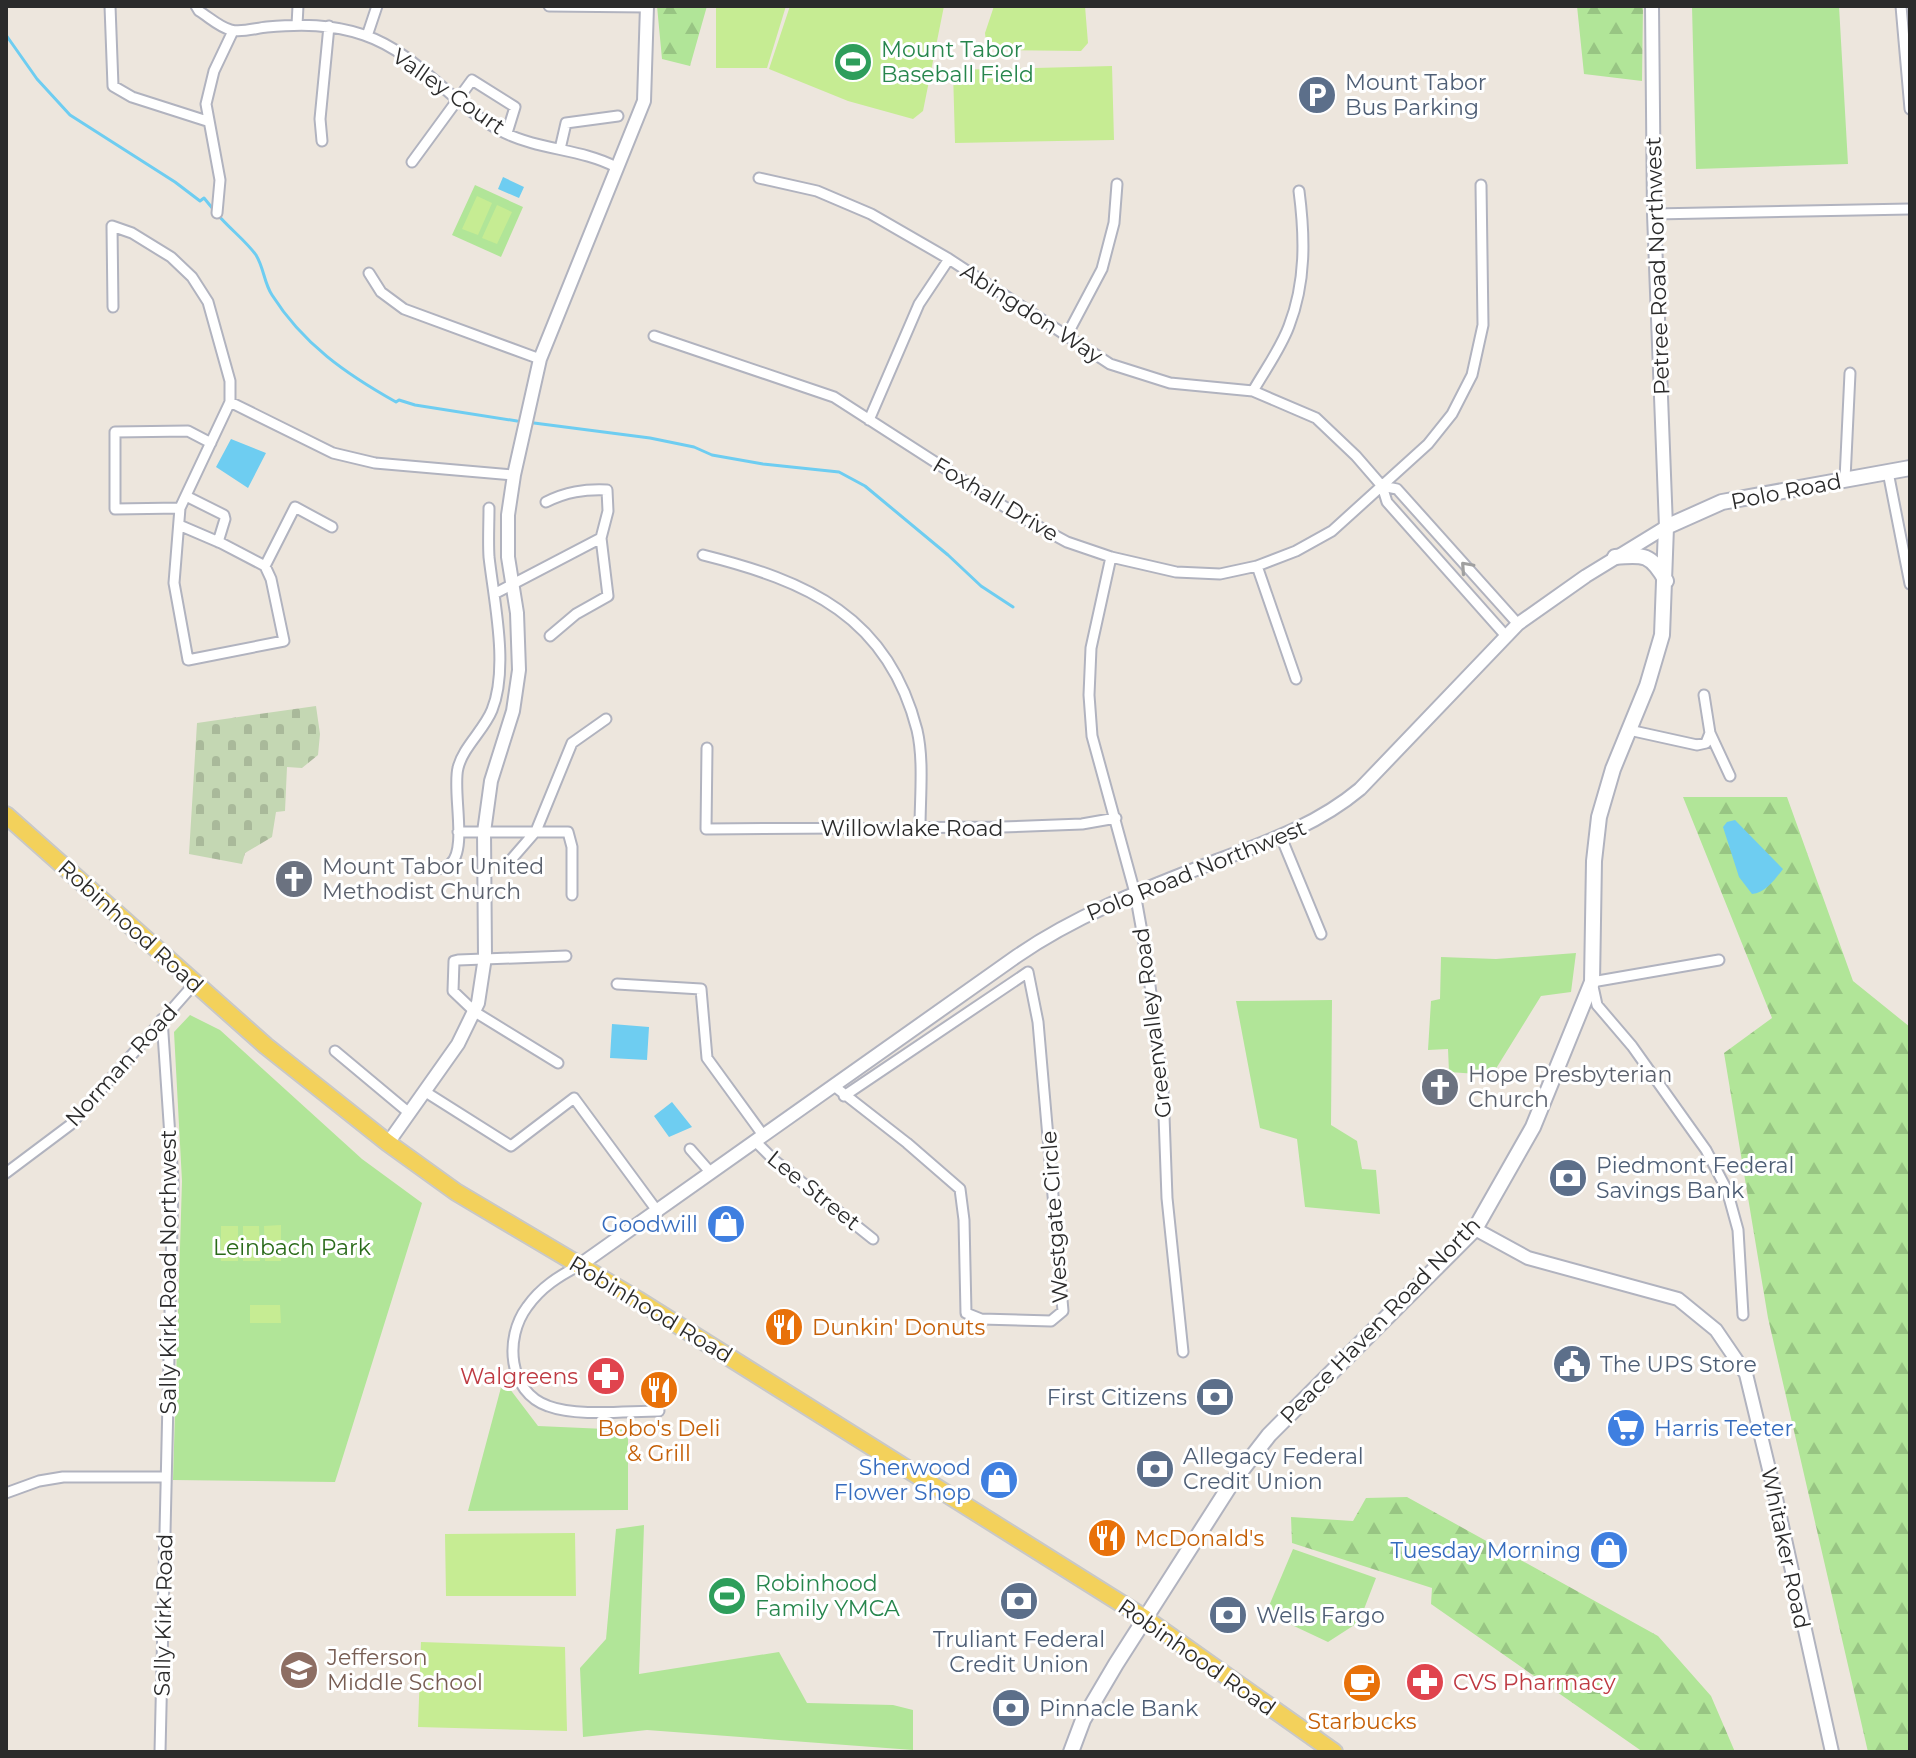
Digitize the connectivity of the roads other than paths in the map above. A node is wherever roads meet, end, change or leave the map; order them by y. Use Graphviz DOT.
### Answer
graph roads {
  1 [pos="110,6"];
  2 [pos="196,6"];
  3 [pos="298,6"];
  4 [pos="377,6"];
  5 [pos="549,6"];
  6 [pos="647,6"];
  7 [pos="1652,6"];
  8 [pos="1901,6"];
  9 [pos="297,25"];
  10 [pos="329,26"];
  11 [pos="233,31"];
  12 [pos="367,36"];
  13 [pos="456,100"];
  14 [pos="1910,109"];
  15 [pos="618,116"];
  16 [pos="207,121"];
  17 [pos="507,133"];
  18 [pos="322,141"];
  19 [pos="560,149"];
  20 [pos="412,162"];
  21 [pos="616,167"];
  22 [pos="759,178"];
  23 [pos="1117,184"];
  24 [pos="1481,185"];
  25 [pos="1299,191"];
  26 [pos="1910,209"];
  27 [pos="217,213"];
  28 [pos="1654,214"];
  29 [pos="949,259"];
  30 [pos="369,273"];
  31 [pos="113,307"];
  32 [pos="654,336"];
  33 [pos="1066,337"];
  34 [pos="540,359"];
  35 [pos="1850,373"];
  36 [pos="1253,391"];
  37 [pos="230,402"];
  38 [pos="869,420"];
  39 [pos="211,443"];
  40 [pos="1910,468"];
  41 [pos="1888,472"];
  42 [pos="514,475"];
  43 [pos="1845,479"];
  44 [pos="1382,486"];
  45 [pos="186,496"];
  46 [pos="546,502"];
  47 [pos="180,508"];
  48 [pos="489,508"];
  49 [pos="179,525"];
  50 [pos="332,527"];
  51 [pos="1666,527"];
  52 [pos="601,538"];
  53 [pos="218,542"];
  54 [pos="703,555"];
  55 [pos="1111,557"];
  56 [pos="1615,557"];
  57 [pos="265,566"];
  58 [pos="1257,566"];
  59 [pos="1666,581"];
  60 [pos="512,584"];
  61 [pos="1910,584"];
  62 [pos="494,594"];
  63 [pos="1518,624"];
  64 [pos="550,636"];
  65 [pos="1506,636"];
  66 [pos="1296,679"];
  67 [pos="1704,695"];
  68 [pos="606,719"];
  69 [pos="1629,730"];
  70 [pos="1710,733"];
  71 [pos="707,748"];
  72 [pos="1730,776"];
  73 [pos="6,815"];
  74 [pos="1116,818"];
  75 [pos="920,828"];
  76 [pos="536,831"];
  77 [pos="458,832"];
  78 [pos="484,832"];
  79 [pos="1281,837"];
  80 [pos="420,868"];
  81 [pos="503,869"];
  82 [pos="1135,893"];
  83 [pos="572,895"];
  84 [pos="1321,934"];
  85 [pos="566,956"];
  86 [pos="1017,956"];
  87 [pos="485,957"];
  88 [pos="1719,960"];
  89 [pos="1028,972"];
  90 [pos="1592,982"];
  91 [pos="195,983"];
  92 [pos="617,984"];
  93 [pos="475,1012"];
  94 [pos="162,1019"];
  95 [pos="335,1051"];
  96 [pos="558,1063"];
  97 [pos="834,1086"];
  98 [pos="424,1091"];
  99 [pos="844,1096"];
  100 [pos="408,1112"];
  101 [pos="760,1138"];
  102 [pos="388,1143"];
  103 [pos="690,1149"];
  104 [pos="6,1173"];
  105 [pos="711,1173"];
  106 [pos="658,1212"];
  107 [pos="1475,1229"];
  108 [pos="873,1239"];
  109 [pos="580,1265"];
  110 [pos="1743,1315"];
  111 [pos="1183,1352"];
  112 [pos="659,1411"];
  113 [pos="166,1477"];
  114 [pos="6,1493"];
  115 [pos="1146,1619"];
  116 [pos="160,1752"];
  117 [pos="1071,1752"];
  118 [pos="1334,1752"];
  119 [pos="1832,1752"];
  1 -- 16 [label="street"];
  2 -- 11 [label="street"];
  3 -- 9 [label="street"];
  4 -- 12 [label="street"];
  5 -- 6 [label="street"];
  6 -- 21 [label="street"];
  7 -- 28 [label="street, Petree Road Northwest"];
  8 -- 14 [label="street"];
  9 -- 10 [label="street, Valley Court"];
  9 -- 11 [label="street, Valley Court"];
  10 -- 12 [label="street, Valley Court"];
  10 -- 18 [label="street"];
  11 -- 16 [label="street"];
  12 -- 13 [label="street, Valley Court"];
  13 -- 17 [label="street, Valley Court"];
  13 -- 17 [label="street"];
  13 -- 20 [label="street"];
  15 -- 19 [label="street"];
  16 -- 27 [label="street"];
  17 -- 19 [label="street, Valley Court"];
  19 -- 21 [label="street, Valley Court"];
  21 -- 34 [label="street"];
  22 -- 29 [label="street, Abingdon Way"];
  23 -- 33 [label="street"];
  24 -- 44 [label="street, Foxhall Drive"];
  25 -- 36 [label="street"];
  26 -- 28 [label="street"];
  28 -- 51 [label="street, Petree Road Northwest"];
  29 -- 33 [label="street, Abingdon Way"];
  29 -- 38 [label="street"];
  30 -- 34 [label="street"];
  31 -- 37 [label="street"];
  32 -- 38 [label="street, Foxhall Drive"];
  33 -- 36 [label="street, Abingdon Way"];
  34 -- 42 [label="street"];
  35 -- 43 [label="street"];
  36 -- 44 [label="street, Abingdon Way"];
  37 -- 39 [label="street"];
  37 -- 42 [label="street"];
  38 -- 55 [label="street, Foxhall Drive"];
  39 -- 45 [label="street"];
  39 -- 47 [label="street"];
  40 -- 41 [label="main road, Polo Road"];
  41 -- 43 [label="main road, Polo Road"];
  41 -- 61 [label="street"];
  42 -- 60 [label="street"];
  43 -- 51 [label="main road, Polo Road"];
  44 -- 58 [label="street, Foxhall Drive"];
  63 -- 44 [label="street, Abingdon Way, one-way"];
  44 -- 65 [label="street, Abingdon Way"];
  45 -- 47 [label="street"];
  45 -- 53 [label="street"];
  46 -- 52 [label="street"];
  47 -- 49 [label="street"];
  48 -- 62 [label="street"];
  49 -- 53 [label="street"];
  49 -- 57 [label="street"];
  50 -- 57 [label="street"];
  51 -- 56 [label="street, Polo Road Northwest"];
  51 -- 59 [label="main road, Peace Haven Road North"];
  52 -- 60 [label="street"];
  52 -- 64 [label="street"];
  53 -- 57 [label="street"];
  54 -- 75 [label="street"];
  55 -- 58 [label="street, Foxhall Drive"];
  55 -- 74 [label="street, Greenvalley Road"];
  56 -- 59 [label="main road"];
  56 -- 63 [label="street, Polo Road Northwest"];
  58 -- 66 [label="street"];
  59 -- 69 [label="main road, Peace Haven Road North"];
  60 -- 62 [label="street"];
  60 -- 78 [label="street"];
  62 -- 77 [label="street"];
  63 -- 65 [label="street, Polo Road Northwest"];
  65 -- 79 [label="street, Polo Road Northwest"];
  67 -- 70 [label="street"];
  68 -- 76 [label="street"];
  69 -- 70 [label="street"];
  69 -- 90 [label="main road, Peace Haven Road North"];
  70 -- 72 [label="street"];
  71 -- 75 [label="street, Willowlake Road"];
  73 -- 91 [label="main road, Robinhood Road"];
  74 -- 75 [label="street, Willowlake Road"];
  74 -- 82 [label="street, Greenvalley Road"];
  76 -- 78 [label="street"];
  76 -- 81 [label="street"];
  76 -- 83 [label="street"];
  77 -- 78 [label="street"];
  77 -- 80 [label="street"];
  78 -- 87 [label="street"];
  79 -- 82 [label="street, Polo Road Northwest"];
  79 -- 84 [label="street"];
  82 -- 86 [label="street, Polo Road Northwest"];
  82 -- 111 [label="street, Greenvalley Road"];
  85 -- 87 [label="street"];
  86 -- 89 [label="street"];
  86 -- 97 [label="street, Polo Road Northwest"];
  87 -- 93 [label="street"];
  87 -- 93 [label="street"];
  88 -- 90 [label="street"];
  89 -- 99 [label="street"];
  89 -- 99 [label="street, Westgate Circle"];
  90 -- 107 [label="main road, Peace Haven Road North"];
  90 -- 110 [label="street"];
  91 -- 94 [label="street, Norman Road"];
  91 -- 102 [label="main road, Robinhood Road"];
  92 -- 101 [label="street, Lee Street"];
  93 -- 96 [label="street"];
  93 -- 98 [label="street"];
  94 -- 104 [label="street, Norman Road"];
  94 -- 113 [label="street, Sally Kirk Road Northwest"];
  95 -- 100 [label="street"];
  97 -- 99 [label="street, Westgate Circle"];
  97 -- 101 [label="street, Polo Road Northwest"];
  98 -- 100 [label="street"];
  98 -- 106 [label="street"];
  100 -- 102 [label="street"];
  101 -- 105 [label="street, Polo Road Northwest"];
  101 -- 108 [label="street, Lee Street"];
  102 -- 109 [label="main road, Robinhood Road"];
  103 -- 105 [label="street"];
  105 -- 106 [label="street, Polo Road Northwest"];
  106 -- 109 [label="street, Polo Road Northwest"];
  107 -- 115 [label="main road, Peace Haven Road North"];
  107 -- 119 [label="street, Whitaker Road"];
  109 -- 112 [label="street"];
  109 -- 115 [label="main road, Robinhood Road"];
  113 -- 114 [label="street"];
  113 -- 116 [label="street, Sally Kirk Road"];
  115 -- 117 [label="main road, Peace Haven Road North"];
  115 -- 118 [label="main road, Robinhood Road"];
}
